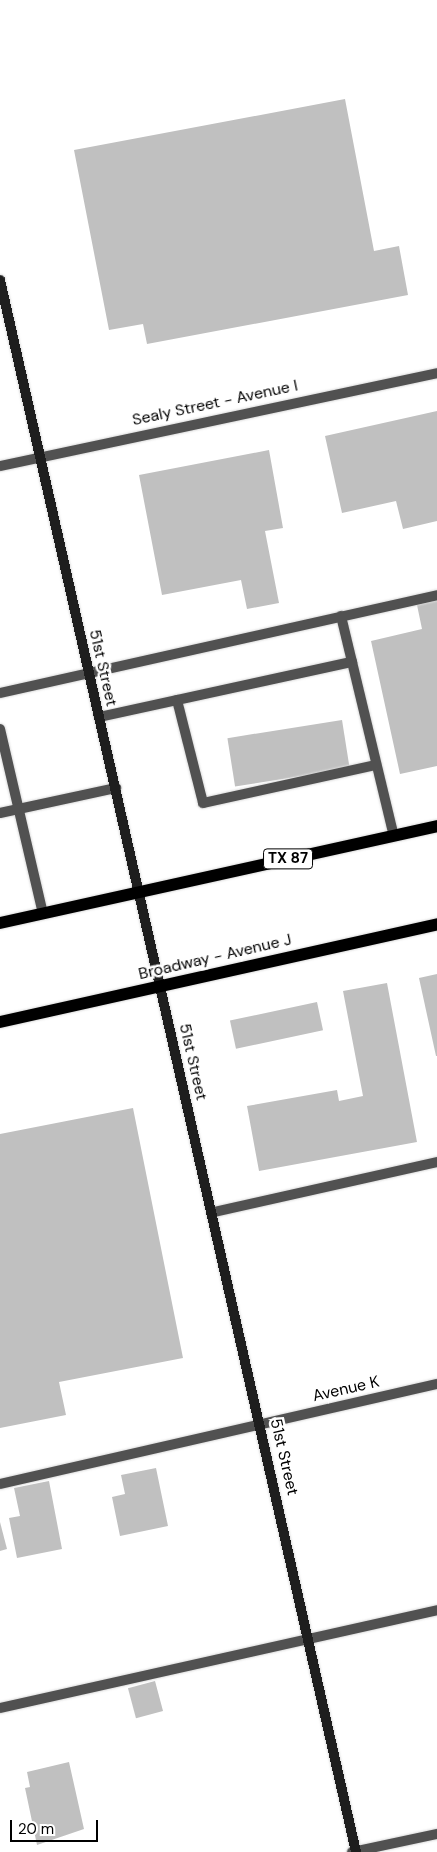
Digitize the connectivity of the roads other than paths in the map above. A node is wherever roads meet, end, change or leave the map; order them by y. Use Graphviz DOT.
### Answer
graph roads {
  1 [pos="0,280"];
  2 [pos="437,372"];
  3 [pos="39,457"];
  4 [pos="0,466"];
  5 [pos="437,595"];
  6 [pos="341,616"];
  7 [pos="352,662"];
  8 [pos="89,673"];
  9 [pos="0,692"];
  10 [pos="178,700"];
  11 [pos="99,717"];
  12 [pos="0,729"];
  13 [pos="376,764"];
  14 [pos="116,788"];
  15 [pos="17,810"];
  16 [pos="0,813"];
  17 [pos="437,826"];
  18 [pos="394,836"];
  19 [pos="140,892"];
  20 [pos="42,914"];
  21 [pos="0,923"];
  22 [pos="437,924"];
  23 [pos="160,986"];
  24 [pos="0,1022"];
  25 [pos="437,1162"];
  26 [pos="214,1212"];
  27 [pos="437,1384"];
  28 [pos="262,1424"];
  29 [pos="0,1484"];
  30 [pos="437,1610"];
  31 [pos="310,1638"];
  32 [pos="0,1708"];
  33 [pos="437,1834"];
  34 [pos="354,1852"];
  1 -- 3 [label="street, 51st Street"];
  2 -- 3 [label="street, Sealy Street - Avenue I"];
  3 -- 4 [label="street, Sealy Street - Avenue I"];
  3 -- 8 [label="street, 51st Street"];
  5 -- 6 [label="street"];
  6 -- 7 [label="street"];
  6 -- 8 [label="street"];
  7 -- 10 [label="street"];
  7 -- 13 [label="street"];
  8 -- 9 [label="street"];
  8 -- 11 [label="street, 51st Street"];
  10 -- 11 [label="street"];
  10 -- 13 [label="street"];
  11 -- 14 [label="street, 51st Street"];
  12 -- 15 [label="street"];
  13 -- 18 [label="street"];
  14 -- 15 [label="street"];
  14 -- 19 [label="street, 51st Street"];
  15 -- 16 [label="street"];
  15 -- 20 [label="street"];
  17 -- 18 [label="main road, TX 87"];
  18 -- 19 [label="main road, TX 87"];
  19 -- 20 [label="main road, TX 87"];
  19 -- 23 [label="street, 51st Street"];
  20 -- 21 [label="main road, TX 87"];
  22 -- 23 [label="main road, Broadway - Avenue J"];
  23 -- 24 [label="main road, Broadway - Avenue J"];
  23 -- 26 [label="street, 51st Street"];
  25 -- 26 [label="street"];
  26 -- 28 [label="street, 51st Street"];
  27 -- 28 [label="street, Avenue K"];
  28 -- 29 [label="street, Avenue K"];
  28 -- 31 [label="street, 51st Street"];
  30 -- 31 [label="street"];
  31 -- 32 [label="street"];
  31 -- 34 [label="street, 51st Street"];
  33 -- 34 [label="street"];
}
